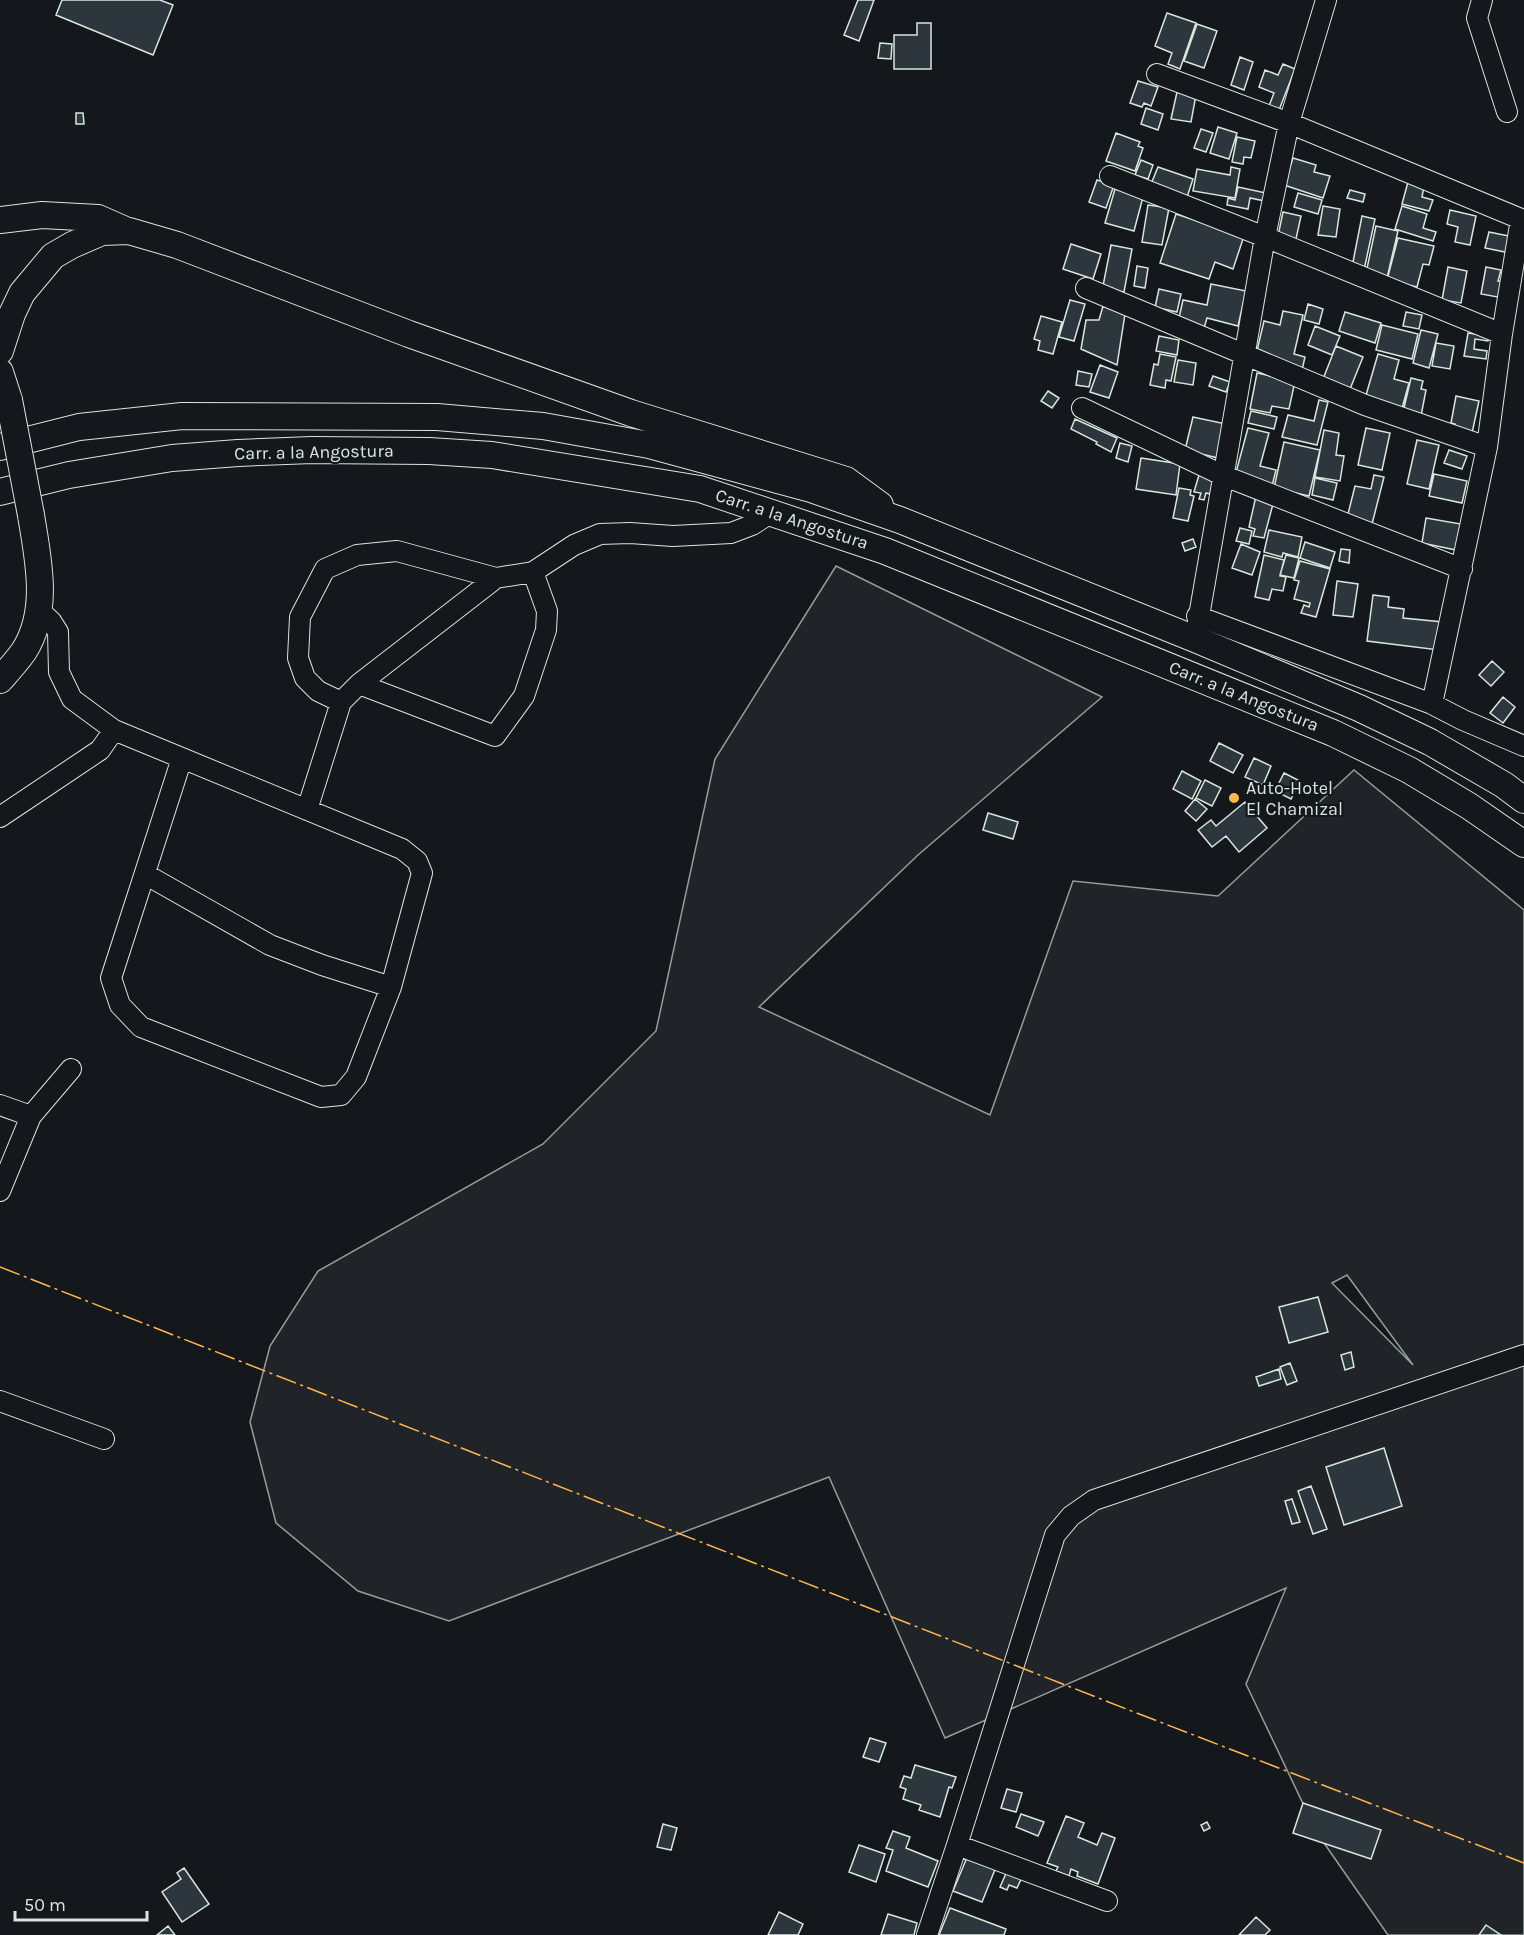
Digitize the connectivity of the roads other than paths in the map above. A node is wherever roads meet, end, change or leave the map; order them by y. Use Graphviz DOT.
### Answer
graph roads {
  1 [pos="1482,0"];
  2 [pos="1324,1"];
  3 [pos="1157,74"];
  4 [pos="1507,112"];
  5 [pos="1289,123"];
  6 [pos="1110,176"];
  7 [pos="0,220"];
  8 [pos="129,231"];
  9 [pos="1265,237"];
  10 [pos="1086,288"];
  11 [pos="1502,334"];
  12 [pos="0,351"];
  13 [pos="1244,356"];
  14 [pos="0,372"];
  15 [pos="1082,408"];
  16 [pos="0,447"];
  17 [pos="1487,447"];
  18 [pos="1222,475"];
  19 [pos="0,492"];
  20 [pos="772,513"];
  21 [pos="900,520"];
  22 [pos="1462,569"];
  23 [pos="533,572"];
  24 [pos="496,578"];
  25 [pos="39,610"];
  26 [pos="1196,627"];
  27 [pos="0,680"];
  28 [pos="359,684"];
  29 [pos="341,702"];
  30 [pos="1432,704"];
  31 [pos="114,730"];
  32 [pos="1524,746"];
  33 [pos="182,758"];
  34 [pos="1524,801"];
  35 [pos="307,810"];
  36 [pos="0,817"];
  37 [pos="1524,844"];
  38 [pos="144,874"];
  39 [pos="391,987"];
  40 [pos="71,1069"];
  41 [pos="0,1105"];
  42 [pos="31,1116"];
  43 [pos="0,1191"];
  44 [pos="1524,1355"];
  45 [pos="0,1401"];
  46 [pos="104,1439"];
  47 [pos="957,1845"];
  48 [pos="1107,1901"];
  49 [pos="927,1935"];
  1 -- 4 [label="street"];
  2 -- 5 [label="street"];
  3 -- 5 [label="street"];
  5 -- 9 [label="street"];
  5 -- 11 [label="street"];
  6 -- 9 [label="street"];
  7 -- 8 [label="main road"];
  8 -- 12 [label="main road"];
  8 -- 21 [label="main road"];
  9 -- 11 [label="street"];
  9 -- 13 [label="street"];
  10 -- 13 [label="street"];
  11 -- 17 [label="street"];
  13 -- 17 [label="street"];
  13 -- 18 [label="street"];
  14 -- 25 [label="main road, bridge"];
  15 -- 18 [label="street"];
  16 -- 21 [label="main road, Carr. a la Angostura"];
  17 -- 22 [label="street"];
  18 -- 22 [label="street"];
  18 -- 26 [label="street"];
  19 -- 20 [label="main road, Carr. a la Angostura"];
  20 -- 23 [label="street"];
  20 -- 37 [label="main road, Carr. a la Angostura"];
  21 -- 26 [label="main road, Carr. a la Angostura"];
  22 -- 30 [label="street"];
  23 -- 24 [label="street"];
  23 -- 28 [label="street"];
  24 -- 28 [label="street"];
  24 -- 29 [label="street"];
  25 -- 27 [label="main road"];
  25 -- 31 [label="street"];
  26 -- 30 [label="street"];
  26 -- 34 [label="main road, Carr. a la Angostura"];
  28 -- 29 [label="street"];
  29 -- 35 [label="street"];
  30 -- 32 [label="street"];
  31 -- 33 [label="street"];
  31 -- 36 [label="street"];
  33 -- 35 [label="street"];
  33 -- 38 [label="street"];
  35 -- 39 [label="street"];
  38 -- 39 [label="street"];
  38 -- 39 [label="street"];
  40 -- 42 [label="street"];
  41 -- 42 [label="street"];
  42 -- 43 [label="street"];
  44 -- 47 [label="street"];
  45 -- 46 [label="street"];
  47 -- 48 [label="street"];
  47 -- 49 [label="street"];
}
